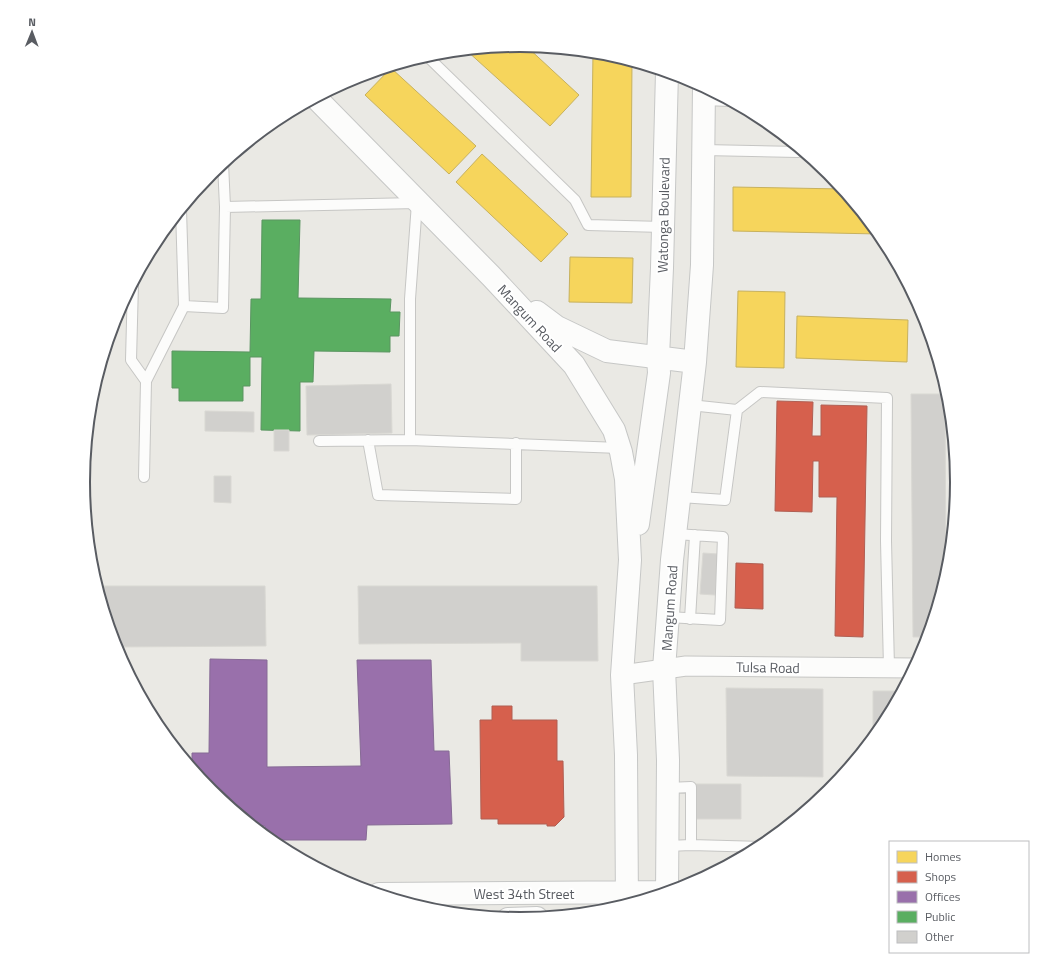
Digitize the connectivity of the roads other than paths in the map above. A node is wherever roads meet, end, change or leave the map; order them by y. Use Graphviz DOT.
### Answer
graph roads {
  1 [pos="432,61"];
  2 [pos="667,78"];
  3 [pos="704,94"];
  4 [pos="320,102"];
  5 [pos="703,150"];
  6 [pos="796,152"];
  7 [pos="223,171"];
  8 [pos="417,203"];
  9 [pos="225,207"];
  10 [pos="181,217"];
  11 [pos="662,227"];
  12 [pos="491,276"];
  13 [pos="133,295"];
  14 [pos="184,306"];
  15 [pos="658,357"];
  16 [pos="695,362"];
  17 [pos="146,381"];
  18 [pos="690,405"];
  19 [pos="737,410"];
  20 [pos="368,440"];
  21 [pos="410,440"];
  22 [pos="319,441"];
  23 [pos="516,443"];
  24 [pos="620,448"];
  25 [pos="144,477"];
  26 [pos="680,497"];
  27 [pos="685,534"];
  28 [pos="630,560"];
  29 [pos="668,617"];
  30 [pos="690,619"];
  31 [pos="889,668"];
  32 [pos="909,668"];
  33 [pos="664,669"];
  34 [pos="622,675"];
  35 [pos="668,788"];
  36 [pos="691,845"];
  37 [pos="668,846"];
  38 [pos="749,847"];
  39 [pos="668,887"];
  40 [pos="397,894"];
  41 [pos="627,899"];
  1 -- 11 [label="lane"];
  2 -- 11 [label="main road, Watonga Boulevard"];
  3 -- 5 [label="main road"];
  4 -- 8 [label="main road, Mangum Road"];
  5 -- 6 [label="lane"];
  5 -- 16 [label="main road"];
  7 -- 9 [label="lane"];
  8 -- 9 [label="lane"];
  8 -- 12 [label="main road, Mangum Road"];
  8 -- 21 [label="lane"];
  9 -- 14 [label="lane"];
  10 -- 14 [label="lane"];
  11 -- 15 [label="main road, Watonga Boulevard"];
  12 -- 15 [label="main road, Mangum Road"];
  12 -- 24 [label="main road, Mangum Road"];
  13 -- 17 [label="lane"];
  14 -- 17 [label="lane"];
  15 -- 16 [label="main road, Mangum Road"];
  15 -- 28 [label="main road, Mangum Road"];
  16 -- 18 [label="main road, Mangum Road"];
  17 -- 25 [label="lane"];
  18 -- 19 [label="lane"];
  18 -- 26 [label="main road, Mangum Road"];
  19 -- 26 [label="lane"];
  19 -- 31 [label="lane"];
  20 -- 21 [label="lane"];
  20 -- 22 [label="lane"];
  20 -- 23 [label="lane"];
  21 -- 23 [label="lane"];
  23 -- 24 [label="lane"];
  24 -- 28 [label="main road, Mangum Road"];
  26 -- 27 [label="main road, Mangum Road"];
  27 -- 29 [label="main road, Mangum Road"];
  27 -- 30 [label="lane"];
  27 -- 30 [label="lane"];
  28 -- 34 [label="main road, Mangum Road"];
  29 -- 30 [label="lane"];
  29 -- 33 [label="main road, Mangum Road"];
  31 -- 32 [label="street, Tulsa Road"];
  31 -- 33 [label="street, Tulsa Road"];
  33 -- 34 [label="street, Tulsa Road"];
  33 -- 35 [label="main road, Mangum Road"];
  34 -- 41 [label="main road, Mangum Road"];
  35 -- 36 [label="lane"];
  35 -- 37 [label="main road, Mangum Road"];
  36 -- 37 [label="lane"];
  36 -- 38 [label="lane"];
  37 -- 39 [label="main road, Mangum Road"];
  40 -- 41 [label="main road, West 34th Street"];
}
